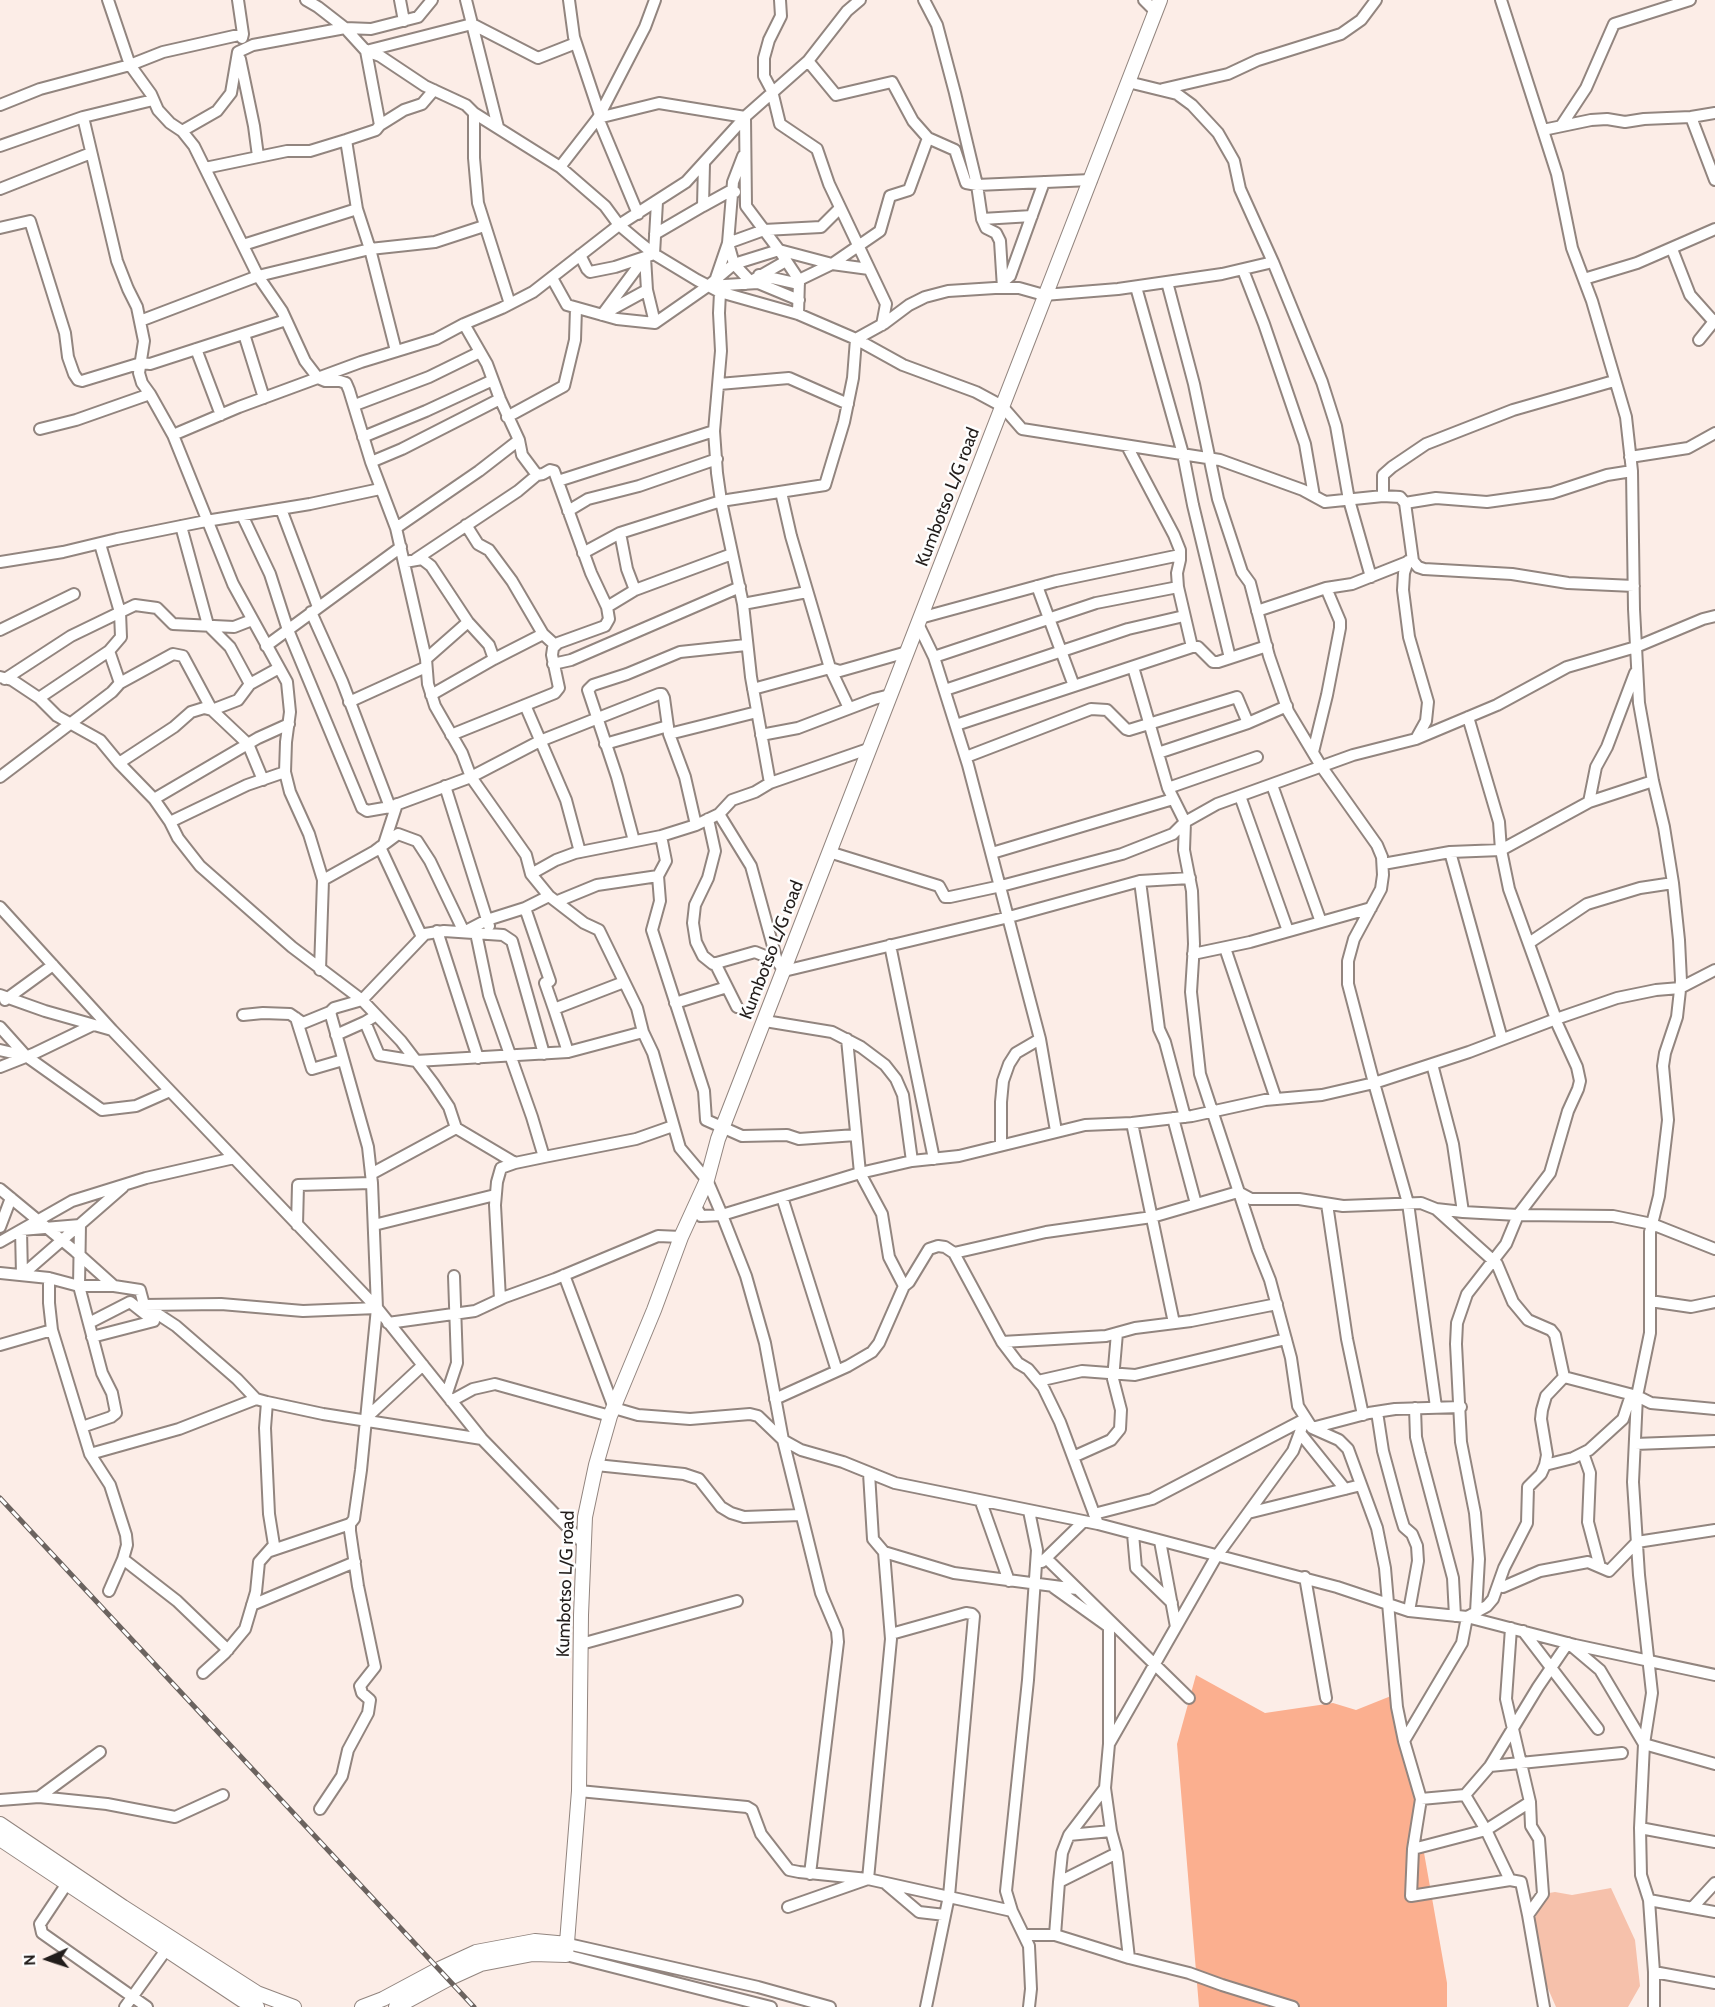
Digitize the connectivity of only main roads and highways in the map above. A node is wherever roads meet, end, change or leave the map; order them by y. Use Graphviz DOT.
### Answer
graph roads {
  1 [pos="1157,6"];
  2 [pos="0,1824"];
  3 [pos="0,1839"];
  4 [pos="402,2002"];
  5 [pos="257,2007"];
  6 [pos="294,2007"];
  7 [pos="362,2007"];
  1 -- 4 [label="main road, Kumbotso L/G road"];
  2 -- 6 [label="main road"];
  3 -- 5 [label="main road"];
  4 -- 7 [label="main road"];
}
